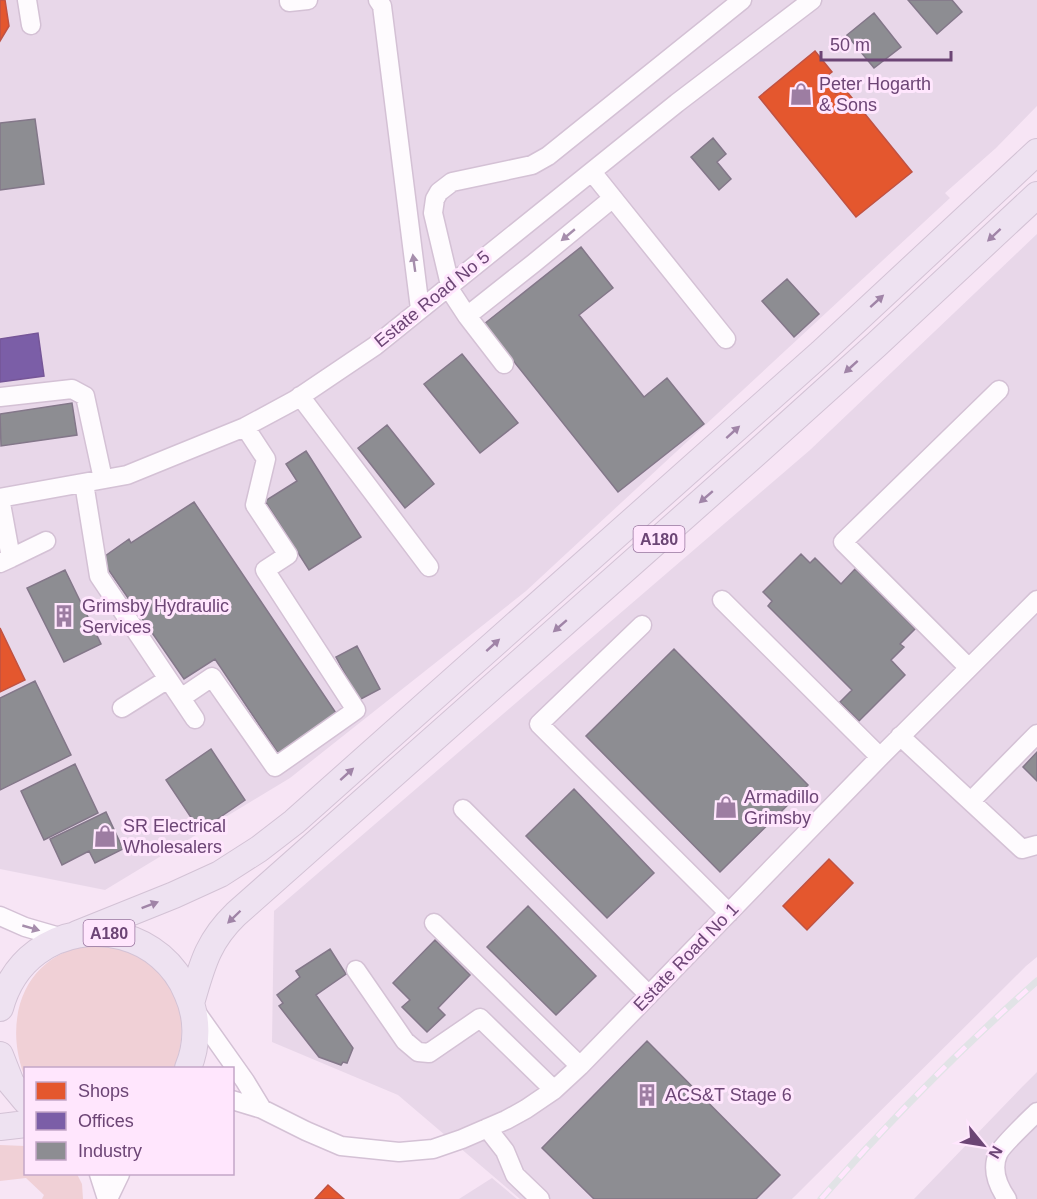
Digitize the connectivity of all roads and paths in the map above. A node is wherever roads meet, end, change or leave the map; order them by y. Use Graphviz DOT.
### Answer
graph roads {
  1 [pos="27,0"];
  2 [pos="289,0"];
  3 [pos="308,0"];
  4 [pos="378,0"];
  5 [pos="742,0"];
  6 [pos="812,0"];
  7 [pos="31,25"];
  8 [pos="1037,152"];
  9 [pos="592,172"];
  10 [pos="1037,195"];
  11 [pos="614,198"];
  12 [pos="449,286"];
  13 [pos="420,309"];
  14 [pos="467,316"];
  15 [pos="726,339"];
  16 [pos="504,364"];
  17 [pos="999,390"];
  18 [pos="300,396"];
  19 [pos="0,397"];
  20 [pos="245,427"];
  21 [pos="103,479"];
  22 [pos="84,483"];
  23 [pos="0,498"];
  24 [pos="46,541"];
  25 [pos="5,561"];
  26 [pos="429,567"];
  27 [pos="722,600"];
  28 [pos="1037,600"];
  29 [pos="642,625"];
  30 [pos="969,668"];
  31 [pos="168,679"];
  32 [pos="181,698"];
  33 [pos="122,708"];
  34 [pos="195,719"];
  35 [pos="1037,734"];
  36 [pos="900,736"];
  37 [pos="880,757"];
  38 [pos="971,801"];
  39 [pos="463,809"];
  40 [pos="1037,844"];
  41 [pos="729,912"];
  42 [pos="0,916"];
  43 [pos="434,923"];
  44 [pos="70,936"];
  45 [pos="356,970"];
  46 [pos="649,995"];
  47 [pos="192,1006"];
  48 [pos="0,1008"];
  49 [pos="0,1055"];
  50 [pos="580,1066"];
  51 [pos="188,1067"];
  52 [pos="554,1090"];
  53 [pos="24,1099"];
  54 [pos="234,1101"];
  55 [pos="262,1109"];
  56 [pos="1037,1112"];
  57 [pos="24,1124"];
  58 [pos="0,1127"];
  59 [pos="487,1128"];
  60 [pos="100,1175"];
  61 [pos="119,1175"];
  62 [pos="108,1199"];
  63 [pos="540,1199"];
  64 [pos="1007,1199"];
  1 -- 7 [label="street"];
  2 -- 3 [label="street"];
  13 -- 4 [label="street, one-way"];
  5 -- 12 [label="street"];
  6 -- 9 [label="street, Estate Road No 5"];
  44 -- 8 [label="highway, A180, one-way"];
  9 -- 11 [label="street"];
  9 -- 12 [label="street, Estate Road No 5"];
  10 -- 47 [label="highway, A180, one-way"];
  11 -- 14 [label="street, one-way"];
  11 -- 15 [label="street"];
  12 -- 13 [label="street, Estate Road No 5"];
  12 -- 14 [label="street"];
  13 -- 18 [label="street, Estate Road No 5"];
  14 -- 16 [label="street"];
  17 -- 30 [label="street"];
  18 -- 20 [label="street, Estate Road No 5"];
  18 -- 26 [label="street"];
  19 -- 21 [label="street"];
  20 -- 21 [label="street, Estate Road No 5"];
  20 -- 32 [label="street"];
  21 -- 22 [label="street, Estate Road No 5"];
  22 -- 23 [label="street, Estate Road No 5"];
  22 -- 31 [label="street"];
  23 -- 25 [label="street"];
  24 -- 25 [label="street"];
  27 -- 37 [label="street"];
  28 -- 30 [label="street, Estate Road No 1"];
  29 -- 41 [label="street"];
  30 -- 36 [label="street, Estate Road No 1"];
  31 -- 32 [label="street"];
  31 -- 33 [label="street"];
  32 -- 34 [label="street"];
  35 -- 38 [label="street"];
  36 -- 37 [label="street, Estate Road No 1"];
  36 -- 38 [label="street"];
  37 -- 41 [label="street, Estate Road No 1"];
  38 -- 40 [label="street"];
  39 -- 46 [label="street"];
  41 -- 46 [label="street, Estate Road No 1"];
  42 -- 44 [label="street, one-way"];
  43 -- 50 [label="street"];
  44 -- 47 [label="highway, A180"];
  44 -- 48 [label="highway, A180"];
  45 -- 52 [label="street"];
  46 -- 50 [label="street, Estate Road No 1"];
  47 -- 51 [label="highway, A180"];
  47 -- 55 [label="street"];
  49 -- 53 [label="highway"];
  50 -- 52 [label="street, Estate Road No 1"];
  52 -- 59 [label="street, Estate Road No 1"];
  54 -- 55 [label="street, Estate Road No 1"];
  55 -- 59 [label="street, Estate Road No 1"];
  56 -- 64 [label="street"];
  57 -- 58 [label="highway"];
  59 -- 63 [label="street"];
  60 -- 62 [label="street"];
  61 -- 62 [label="street"];
}
